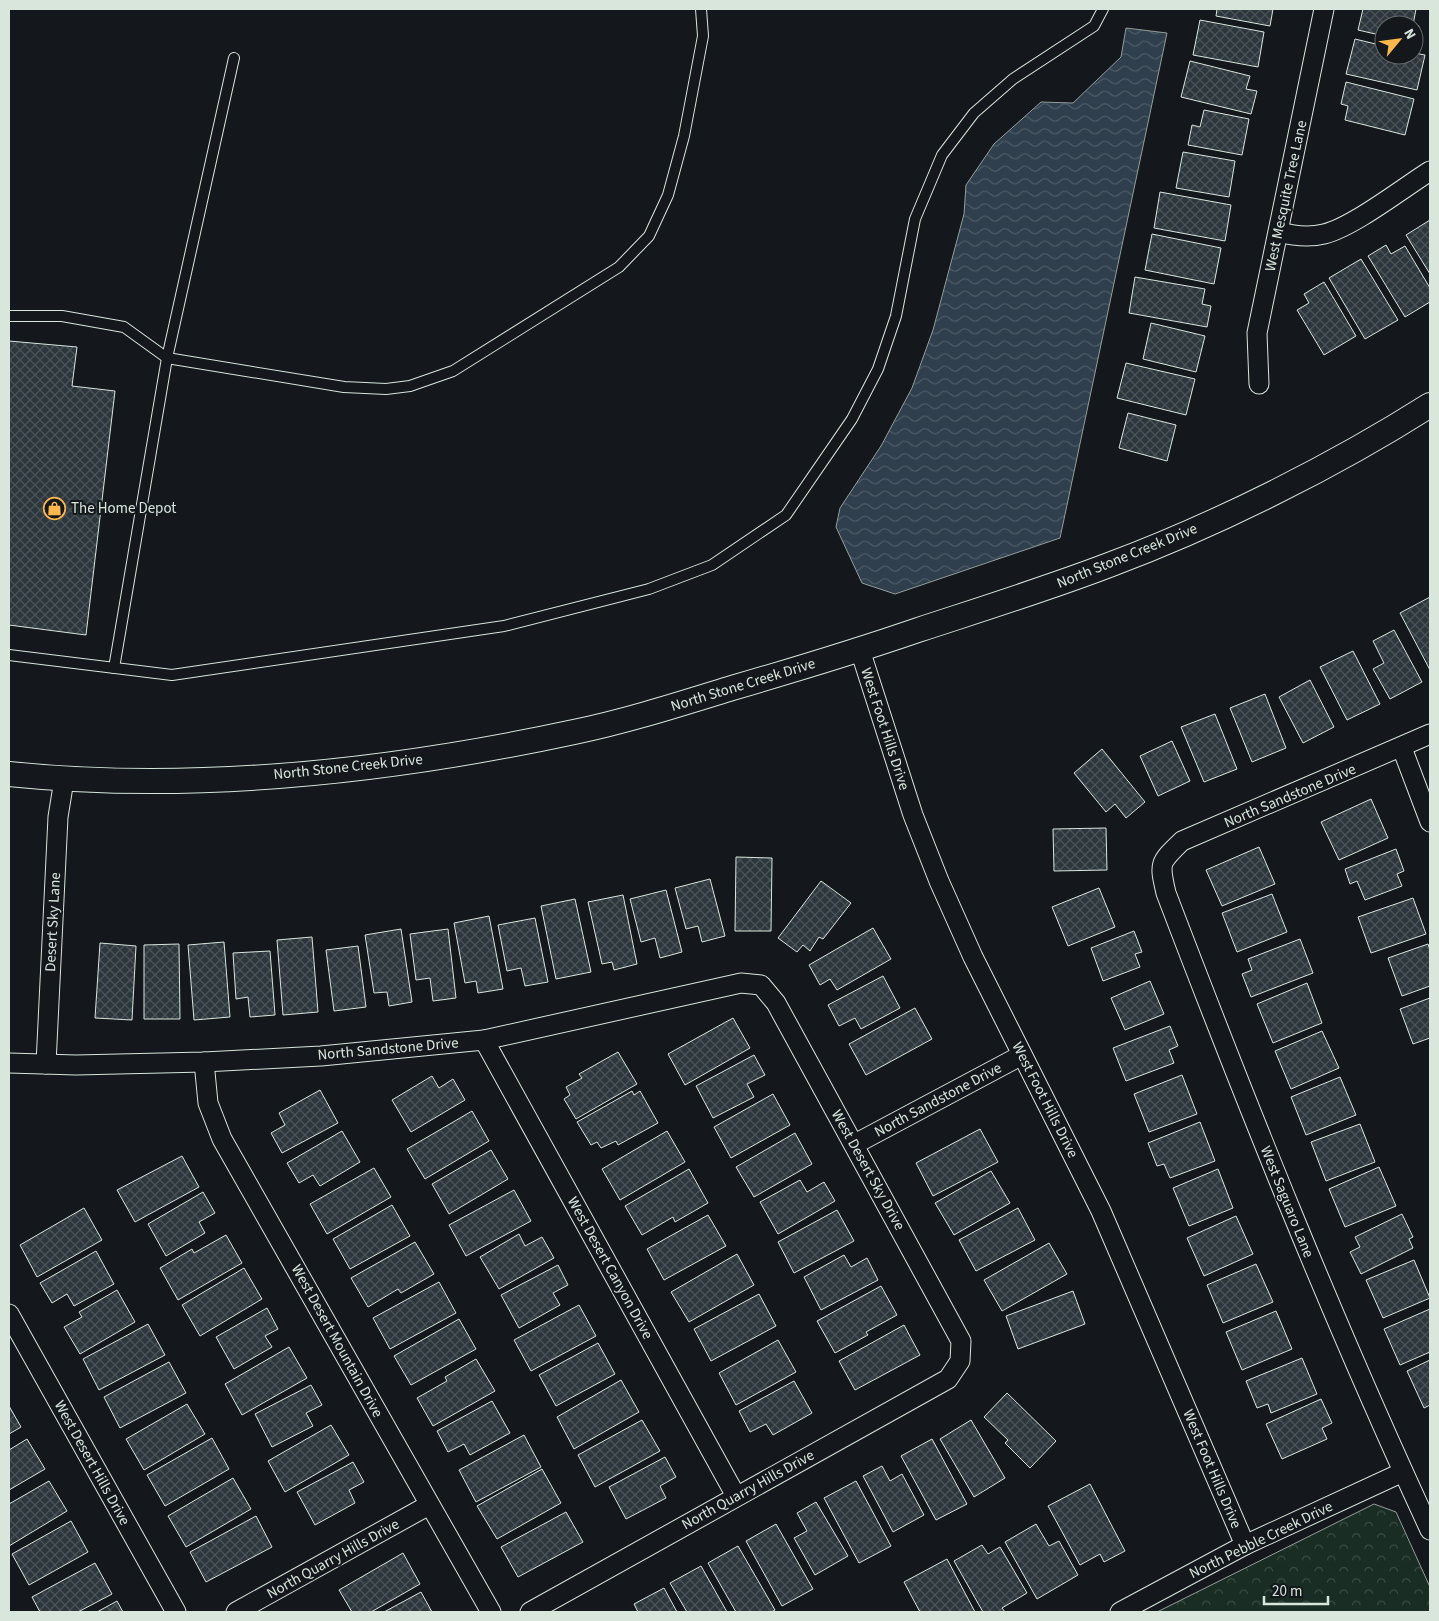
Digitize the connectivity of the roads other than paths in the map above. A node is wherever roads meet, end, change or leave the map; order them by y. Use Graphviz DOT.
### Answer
graph roads {
  1 [pos="701,9"];
  2 [pos="1102,9"];
  3 [pos="1324,9"];
  4 [pos="234,58"];
  5 [pos="1430,171"];
  6 [pos="1279,232"];
  7 [pos="9,316"];
  8 [pos="167,358"];
  9 [pos="1259,384"];
  10 [pos="1430,405"];
  11 [pos="860,650"];
  12 [pos="9,655"];
  13 [pos="114,668"];
  14 [pos="1430,734"];
  15 [pos="1402,748"];
  16 [pos="9,774"];
  17 [pos="64,780"];
  18 [pos="1430,822"];
  19 [pos="1160,868"];
  20 [pos="761,985"];
  21 [pos="484,1040"];
  22 [pos="1022,1055"];
  23 [pos="204,1062"];
  24 [pos="9,1063"];
  25 [pos="46,1064"];
  26 [pos="854,1144"];
  27 [pos="9,1314"];
  28 [pos="960,1361"];
  29 [pos="1403,1472"];
  30 [pos="736,1496"];
  31 [pos="429,1505"];
  32 [pos="1430,1530"];
  33 [pos="1245,1545"];
  34 [pos="176,1612"];
  35 [pos="236,1612"];
  36 [pos="491,1612"];
  37 [pos="530,1612"];
  38 [pos="1120,1612"];
  1 -- 8 [label="lane"];
  2 -- 13 [label="lane"];
  3 -- 6 [label="street, West Mesquite Tree Lane"];
  4 -- 8 [label="lane"];
  5 -- 6 [label="street"];
  6 -- 9 [label="street, West Mesquite Tree Lane"];
  7 -- 8 [label="lane"];
  8 -- 13 [label="lane"];
  10 -- 11 [label="street, North Stone Creek Drive"];
  11 -- 17 [label="street, North Stone Creek Drive"];
  11 -- 22 [label="street, West Foot Hills Drive"];
  12 -- 13 [label="lane"];
  14 -- 15 [label="street, North Sandstone Drive"];
  15 -- 18 [label="street"];
  15 -- 19 [label="street, North Sandstone Drive"];
  16 -- 17 [label="street, North Stone Creek Drive"];
  17 -- 25 [label="street, Desert Sky Lane"];
  19 -- 29 [label="street, West Saguaro Lane"];
  20 -- 21 [label="street, North Sandstone Drive"];
  20 -- 26 [label="street, West Desert Sky Drive"];
  21 -- 23 [label="street, North Sandstone Drive"];
  21 -- 30 [label="street, West Desert Canyon Drive"];
  22 -- 26 [label="street, North Sandstone Drive"];
  22 -- 33 [label="street, West Foot Hills Drive"];
  23 -- 25 [label="street, North Sandstone Drive"];
  23 -- 31 [label="street, West Desert Mountain Drive"];
  24 -- 25 [label="street, North Sandstone Drive"];
  26 -- 28 [label="street, West Desert Sky Drive"];
  27 -- 34 [label="street, West Desert Hills Drive"];
  28 -- 30 [label="street, North Quarry Hills Drive"];
  29 -- 32 [label="street, West Saguaro Lane"];
  29 -- 33 [label="street, North Pebble Creek Drive"];
  30 -- 37 [label="street, North Quarry Hills Drive"];
  31 -- 35 [label="street, North Quarry Hills Drive"];
  31 -- 36 [label="street, West Desert Mountain Drive"];
  33 -- 38 [label="street, North Pebble Creek Drive"];
}
